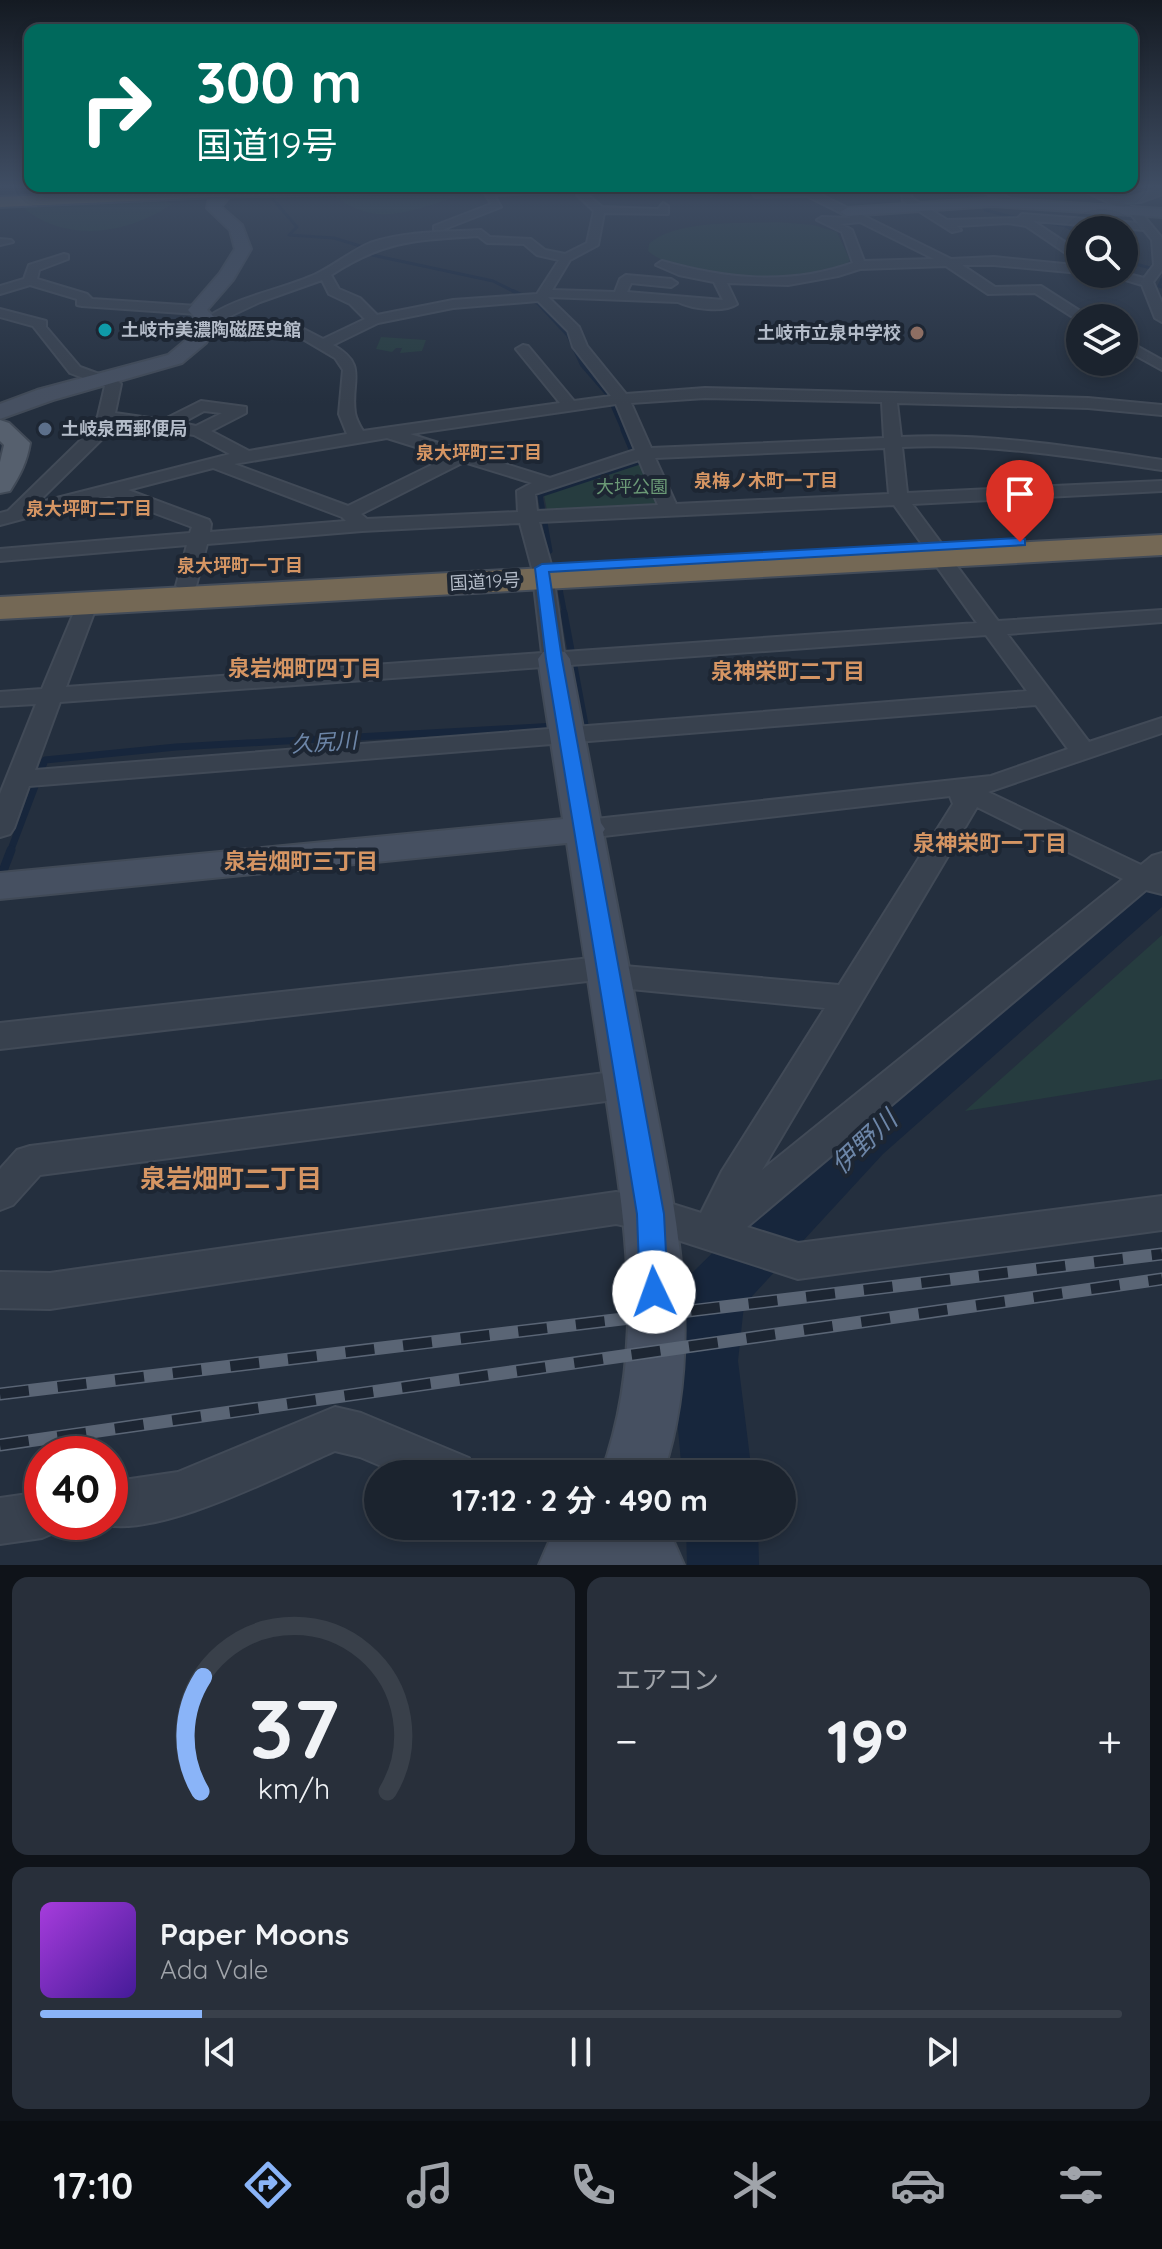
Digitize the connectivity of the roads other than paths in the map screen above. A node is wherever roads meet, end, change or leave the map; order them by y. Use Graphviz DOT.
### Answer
graph roads {
  1 [pos="61,258"];
  2 [pos="238,258"];
  3 [pos="352,258"];
  4 [pos="566,258"];
  5 [pos="857,258"];
  6 [pos="941,258"];
  7 [pos="991,258"];
  8 [pos="1079,258"];
  9 [pos="947,261"];
  10 [pos="994,261"];
  11 [pos="662,265"];
  12 [pos="859,265"];
  13 [pos="1157,271"];
  14 [pos="322,276"];
  15 [pos="30,281"];
  16 [pos="720,282"];
  17 [pos="0,290"];
  18 [pos="535,296"];
  19 [pos="619,298"];
  20 [pos="1066,307"];
  21 [pos="0,313"];
  22 [pos="203,315"];
  23 [pos="1162,318"];
  24 [pos="374,320"];
  25 [pos="323,344"];
  26 [pos="523,349"];
  27 [pos="1138,351"];
  28 [pos="1162,366"];
  29 [pos="99,379"];
  30 [pos="889,397"];
  31 [pos="614,400"];
  32 [pos="570,406"];
  33 [pos="1162,410"];
  34 [pos="0,412"];
  35 [pos="106,416"];
  36 [pos="167,425"];
  37 [pos="0,428"];
  38 [pos="198,431"];
  39 [pos="384,432"];
  40 [pos="357,437"];
  41 [pos="893,442"];
  42 [pos="644,453"];
  43 [pos="246,456"];
  44 [pos="463,456"];
  45 [pos="214,462"];
  46 [pos="1162,465"];
  47 [pos="1,482"];
  48 [pos="549,483"];
  49 [pos="48,484"];
  50 [pos="1162,486"];
  51 [pos="113,491"];
  52 [pos="898,497"];
  53 [pos="668,508"];
  54 [pos="528,516"];
  55 [pos="8,517"];
  56 [pos="355,519"];
  57 [pos="1162,534"];
  58 [pos="199,539"];
  59 [pos="1162,545"];
  60 [pos="937,552"];
  61 [pos="0,555"];
  62 [pos="542,573"];
  63 [pos="186,586"];
  64 [pos="0,596"];
  65 [pos="87,602"];
  66 [pos="0,608"];
  67 [pos="1162,616"];
  68 [pos="993,628"];
  69 [pos="554,659"];
  70 [pos="53,696"];
  71 [pos="1043,697"];
  72 [pos="0,699"];
  73 [pos="1162,725"];
  74 [pos="568,734"];
  75 [pos="1083,752"];
  76 [pos="21,779"];
  77 [pos="961,789"];
  78 [pos="0,828"];
  79 [pos="586,829"];
  80 [pos="1156,875"];
  81 [pos="0,886"];
  82 [pos="610,972"];
  83 [pos="847,998"];
  84 [pos="0,1036"];
  85 [pos="629,1084"];
  86 [pos="0,1194"];
  87 [pos="1162,1213"];
  88 [pos="650,1214"];
  89 [pos="711,1234"];
  90 [pos="0,1290"];
  91 [pos="420,1460"];
  92 [pos="637,1460"];
  93 [pos="128,1502"];
  94 [pos="24,1518"];
  95 [pos="0,1521"];
  1 -- 15 [label="street"];
  2 -- 22 [label="street"];
  3 -- 14 [label="street"];
  4 -- 18 [label="street"];
  5 -- 12 [label="street"];
  6 -- 9 [label="street"];
  7 -- 10 [label="street"];
  8 -- 10 [label="street"];
  9 -- 10 [label="street"];
  9 -- 12 [label="street"];
  9 -- 20 [label="street"];
  11 -- 16 [label="street"];
  12 -- 16 [label="street"];
  13 -- 23 [label="street"];
  14 -- 22 [label="street"];
  14 -- 24 [label="street"];
  15 -- 17 [label="street"];
  15 -- 22 [label="street"];
  16 -- 19 [label="street"];
  16 -- 19 [label="street"];
  18 -- 19 [label="street"];
  18 -- 24 [label="street"];
  18 -- 31 [label="street"];
  21 -- 29 [label="street"];
  22 -- 25 [label="street"];
  22 -- 29 [label="street"];
  24 -- 25 [label="street"];
  25 -- 40 [label="street"];
  26 -- 32 [label="street"];
  27 -- 28 [label="street"];
  29 -- 34 [label="street"];
  29 -- 35 [label="street"];
  30 -- 31 [label="street"];
  30 -- 33 [label="street"];
  30 -- 41 [label="street"];
  31 -- 32 [label="street"];
  31 -- 42 [label="street"];
  32 -- 39 [label="street"];
  35 -- 36 [label="street"];
  35 -- 49 [label="street"];
  36 -- 38 [label="street"];
  36 -- 38 [label="street"];
  37 -- 47 [label="main road"];
  38 -- 43 [label="street"];
  39 -- 40 [label="street"];
  39 -- 44 [label="street"];
  40 -- 43 [label="street"];
  41 -- 42 [label="street"];
  41 -- 46 [label="street"];
  41 -- 52 [label="street"];
  42 -- 48 [label="street"];
  42 -- 53 [label="street"];
  43 -- 45 [label="street"];
  44 -- 48 [label="street"];
  44 -- 56 [label="street"];
  45 -- 51 [label="street"];
  45 -- 56 [label="street"];
  47 -- 49 [label="street"];
  48 -- 54 [label="street"];
  49 -- 55 [label="street"];
  50 -- 52 [label="street"];
  51 -- 55 [label="street"];
  51 -- 58 [label="street"];
  52 -- 53 [label="street"];
  52 -- 60 [label="street"];
  53 -- 54 [label="street"];
  54 -- 56 [label="street"];
  54 -- 62 [label="street"];
  56 -- 58 [label="street"];
  57 -- 60 [label="highway, 国道19号"];
  58 -- 61 [label="street"];
  58 -- 63 [label="street"];
  59 -- 60 [label="highway, 国道19号"];
  60 -- 62 [label="highway, 国道19号"];
  60 -- 68 [label="street"];
  62 -- 63 [label="highway, 国道19号"];
  62 -- 65 [label="highway, 国道19号"];
  62 -- 69 [label="street"];
  63 -- 64 [label="highway, 国道19号"];
  65 -- 66 [label="highway, 国道19号"];
  65 -- 70 [label="street"];
  67 -- 68 [label="street"];
  68 -- 69 [label="street"];
  68 -- 71 [label="street"];
  69 -- 70 [label="street"];
  69 -- 74 [label="street"];
  70 -- 72 [label="street"];
  70 -- 76 [label="street"];
  71 -- 74 [label="street"];
  71 -- 75 [label="street"];
  73 -- 75 [label="street"];
  74 -- 76 [label="street"];
  74 -- 79 [label="street"];
  75 -- 77 [label="street"];
  76 -- 78 [label="street"];
  77 -- 79 [label="street"];
  77 -- 80 [label="street"];
  77 -- 83 [label="street"];
  79 -- 81 [label="street"];
  79 -- 82 [label="street"];
  80 -- 89 [label="street"];
  82 -- 83 [label="street"];
  82 -- 84 [label="street"];
  82 -- 85 [label="street"];
  83 -- 89 [label="street"];
  85 -- 86 [label="street"];
  85 -- 88 [label="street"];
  87 -- 89 [label="street"];
  88 -- 89 [label="street"];
  88 -- 90 [label="street"];
  88 -- 92 [label="street"];
  91 -- 93 [label="street"];
  94 -- 95 [label="street"];
}
